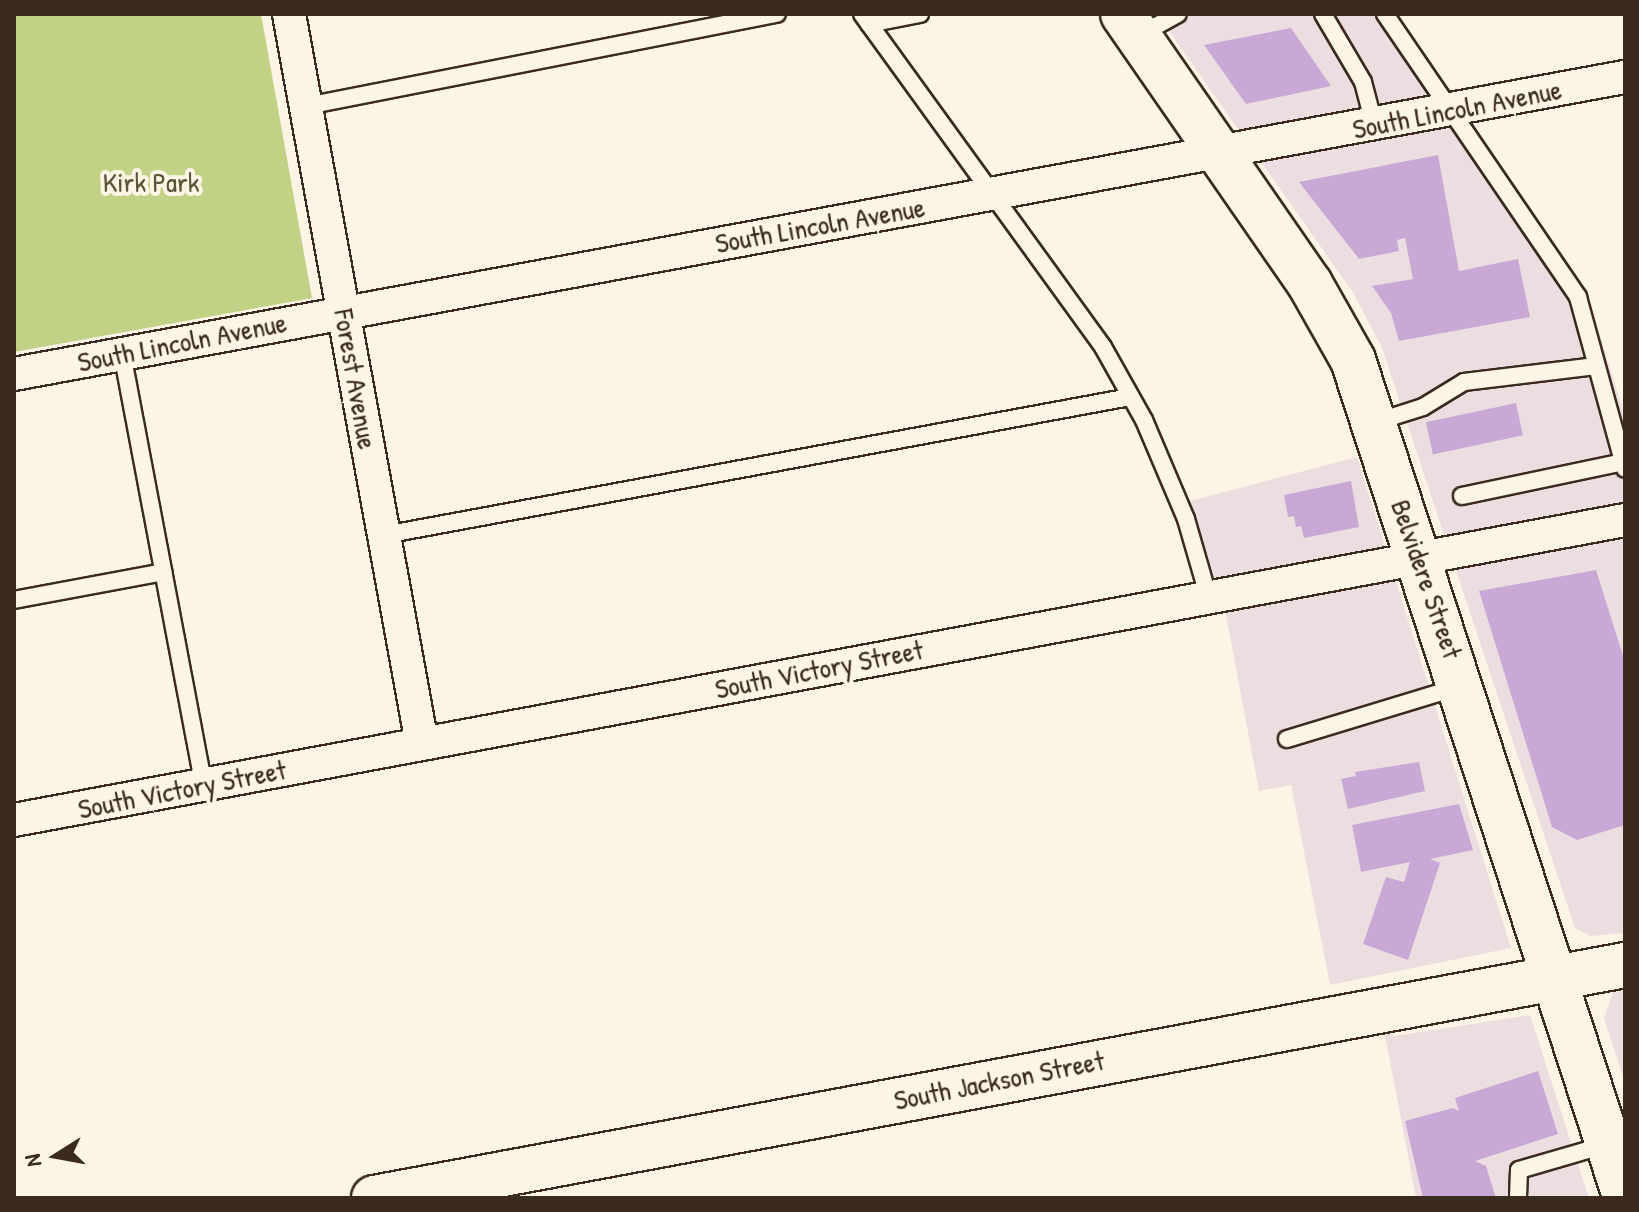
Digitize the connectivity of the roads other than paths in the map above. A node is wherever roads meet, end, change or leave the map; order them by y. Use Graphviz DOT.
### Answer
graph roads {
  1 [pos="289,14"];
  2 [pos="777,14"];
  3 [pos="920,14"];
  4 [pos="1178,14"];
  5 [pos="1323,14"];
  6 [pos="1385,14"];
  7 [pos="865,19"];
  8 [pos="1131,25"];
  9 [pos="1625,77"];
  10 [pos="306,106"];
  11 [pos="1451,110"];
  12 [pos="1374,124"];
  13 [pos="1220,153"];
  14 [pos="991,195"];
  15 [pos="343,311"];
  16 [pos="122,353"];
  17 [pos="1596,366"];
  18 [pos="14,374"];
  19 [pos="1130,397"];
  20 [pos="1376,423"];
  21 [pos="1624,466"];
  22 [pos="1462,496"];
  23 [pos="1625,520"];
  24 [pos="384,535"];
  25 [pos="1418,556"];
  26 [pos="163,572"];
  27 [pos="1208,595"];
  28 [pos="14,600"];
  29 [pos="1463,685"];
  30 [pos="1287,739"];
  31 [pos="422,744"];
  32 [pos="204,785"];
  33 [pos="14,820"];
  34 [pos="1625,965"];
  35 [pos="1556,976"];
  36 [pos="1609,1144"];
  37 [pos="1625,1196"];
  38 [pos="374,1198"];
  39 [pos="1518,1198"];
  1 -- 10 [label="street, Forest Avenue"];
  2 -- 10 [label="lane"];
  3 -- 7 [label="lane"];
  4 -- 8 [label="lane"];
  5 -- 12 [label="lane"];
  6 -- 11 [label="lane"];
  7 -- 14 [label="lane"];
  8 -- 13 [label="main road, Belvidere Street"];
  9 -- 11 [label="street, South Lincoln Avenue"];
  10 -- 15 [label="street, Forest Avenue"];
  11 -- 12 [label="street, South Lincoln Avenue"];
  11 -- 17 [label="lane"];
  12 -- 13 [label="street, South Lincoln Avenue"];
  13 -- 14 [label="street, South Lincoln Avenue"];
  13 -- 20 [label="main road, Belvidere Street"];
  14 -- 15 [label="street, South Lincoln Avenue"];
  14 -- 19 [label="lane"];
  15 -- 16 [label="street, South Lincoln Avenue"];
  15 -- 24 [label="street, Forest Avenue"];
  16 -- 18 [label="street, South Lincoln Avenue"];
  16 -- 26 [label="lane"];
  17 -- 20 [label="lane"];
  17 -- 21 [label="lane"];
  19 -- 24 [label="lane"];
  19 -- 27 [label="lane"];
  20 -- 25 [label="main road, Belvidere Street"];
  21 -- 22 [label="lane"];
  23 -- 25 [label="street, South Victory Street"];
  24 -- 31 [label="street, Forest Avenue"];
  25 -- 27 [label="street, South Victory Street"];
  25 -- 29 [label="main road, Belvidere Street"];
  26 -- 28 [label="lane"];
  26 -- 32 [label="lane"];
  27 -- 31 [label="street, South Victory Street"];
  29 -- 30 [label="lane"];
  29 -- 35 [label="main road, Belvidere Street"];
  31 -- 32 [label="street, South Victory Street"];
  32 -- 33 [label="street, South Victory Street"];
  34 -- 35 [label="main road, South Jackson Street"];
  35 -- 36 [label="main road, Belvidere Street"];
  35 -- 38 [label="main road, South Jackson Street"];
  36 -- 37 [label="main road, Belvidere Street"];
  36 -- 39 [label="lane"];
}
